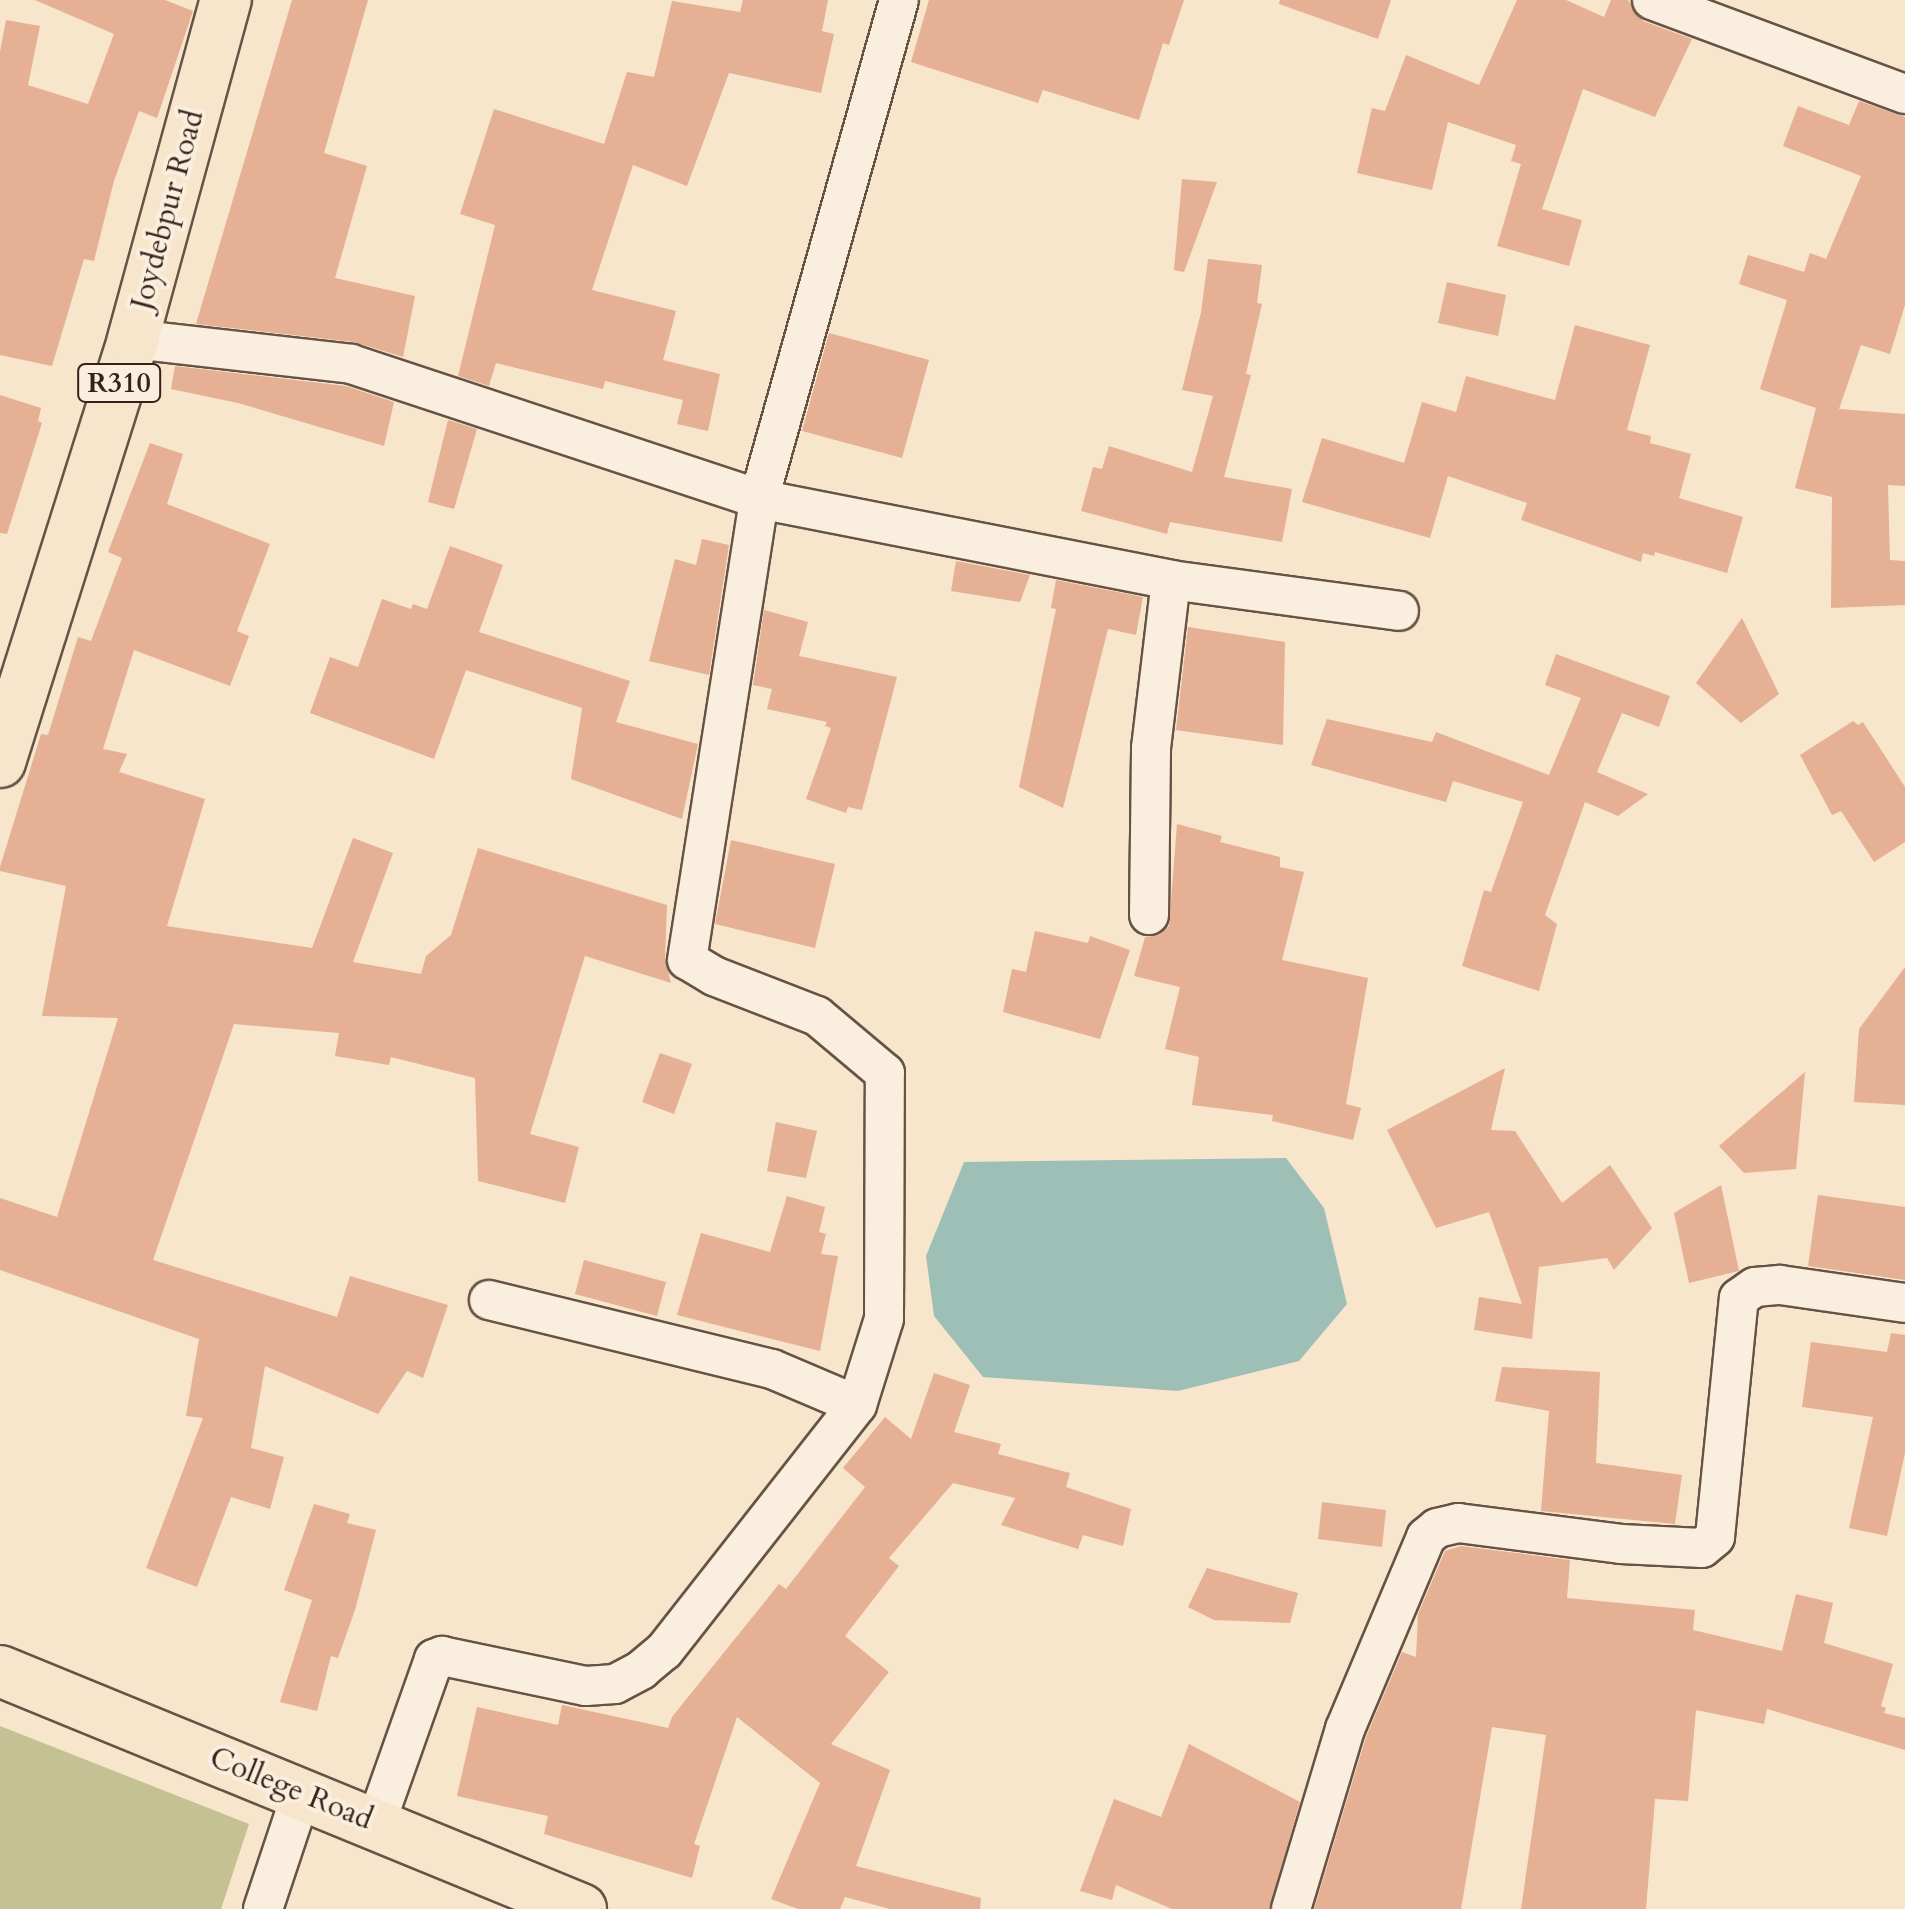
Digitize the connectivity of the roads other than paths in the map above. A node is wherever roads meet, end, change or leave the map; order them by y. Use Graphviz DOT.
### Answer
graph roads {
  1 [pos="226,0"];
  2 [pos="899,0"];
  3 [pos="1652,0"];
  4 [pos="1905,94"];
  5 [pos="133,339"];
  6 [pos="760,499"];
  7 [pos="1171,580"];
  8 [pos="1399,610"];
  9 [pos="0,762"];
  10 [pos="1149,915"];
  11 [pos="489,1300"];
  12 [pos="1905,1304"];
  13 [pos="857,1405"];
  14 [pos="0,1671"];
  15 [pos="302,1792"];
  16 [pos="376,1823"];
  17 [pos="263,1909"];
  18 [pos="581,1909"];
  19 [pos="1290,1909"];
  1 -- 5 [label="main road, Joydebpur Road / R310"];
  2 -- 6 [label="street"];
  3 -- 4 [label="street"];
  5 -- 6 [label="street"];
  5 -- 9 [label="main road, Joydebpur Road / R310"];
  6 -- 7 [label="street"];
  6 -- 13 [label="street"];
  7 -- 8 [label="street"];
  7 -- 10 [label="street"];
  11 -- 13 [label="street"];
  12 -- 19 [label="street"];
  13 -- 16 [label="street"];
  14 -- 15 [label="main road, College Road"];
  15 -- 16 [label="main road, College Road"];
  15 -- 17 [label="street"];
  16 -- 18 [label="main road, College Road"];
}
